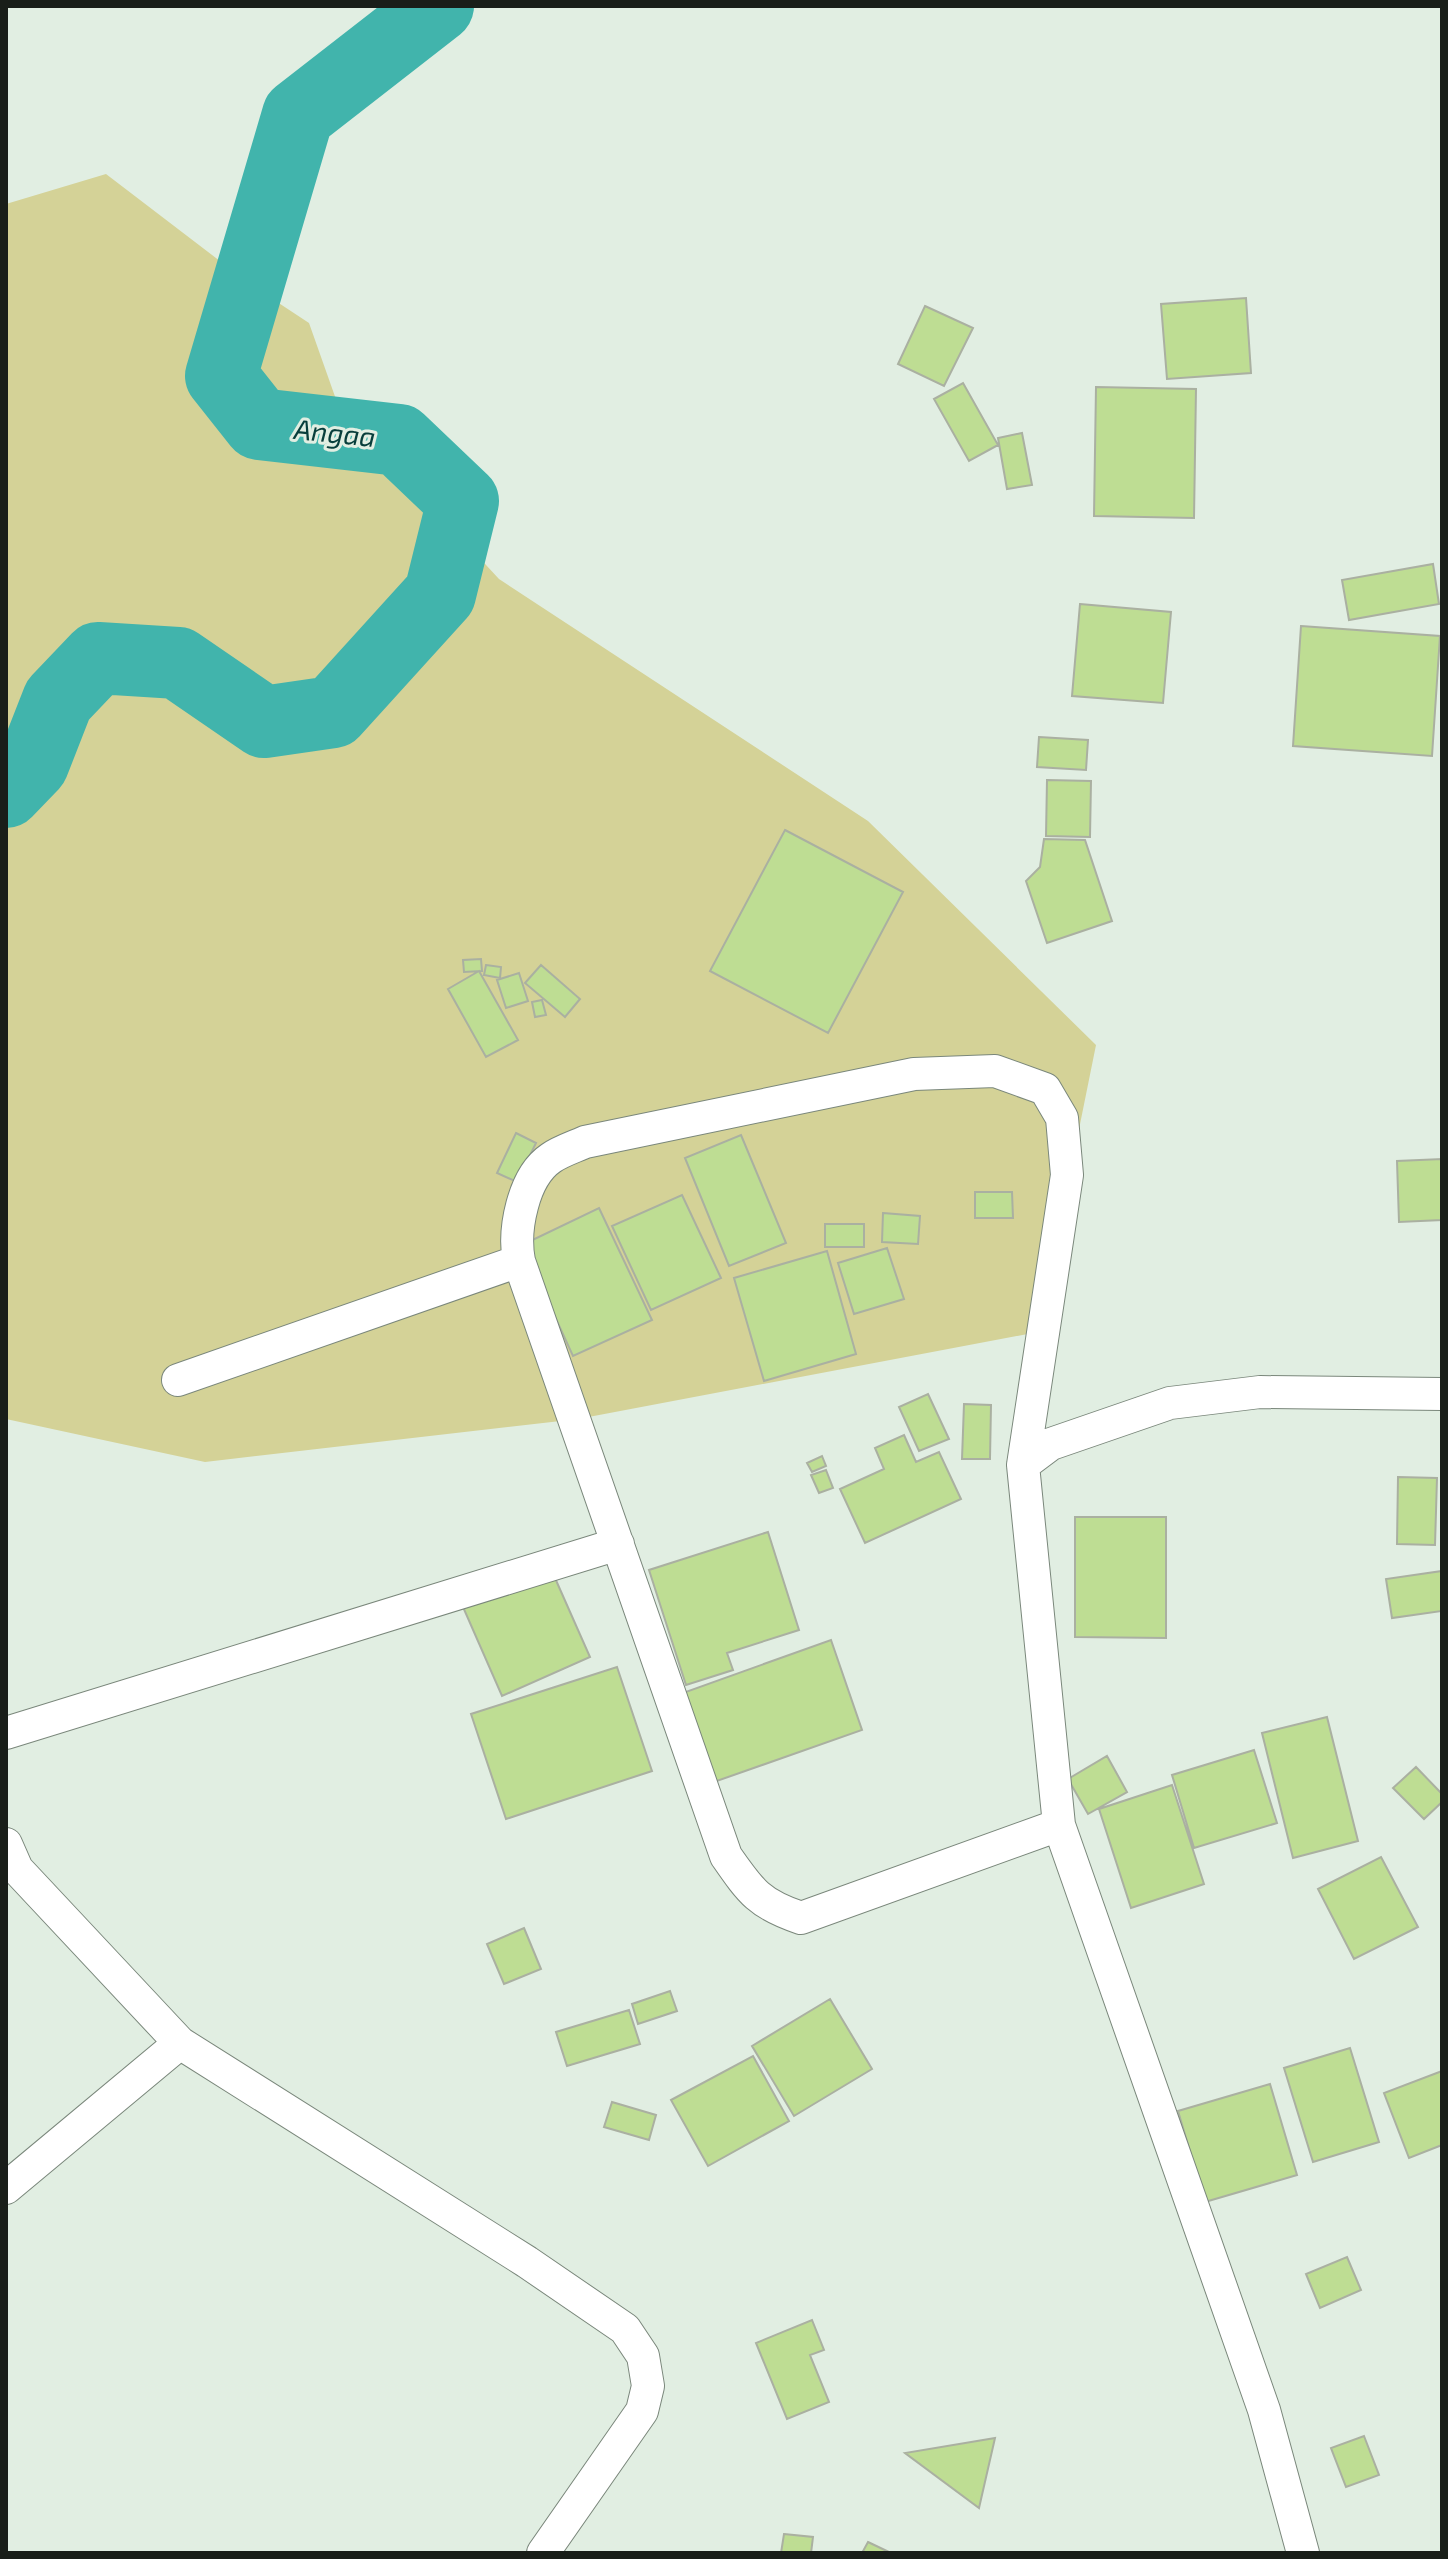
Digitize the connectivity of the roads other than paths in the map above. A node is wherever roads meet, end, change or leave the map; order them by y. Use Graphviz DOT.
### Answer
graph roads {
  1 [pos="519,1261"];
  2 [pos="178,1380"];
  3 [pos="1442,1394"];
  4 [pos="1023,1465"];
  5 [pos="618,1544"];
  6 [pos="6,1733"];
  7 [pos="1059,1825"];
  8 [pos="6,1844"];
  9 [pos="180,2043"];
  10 [pos="6,2188"];
  11 [pos="543,2553"];
  12 [pos="1303,2553"];
  1 -- 2 [label="street"];
  1 -- 4 [label="street"];
  1 -- 5 [label="street"];
  3 -- 4 [label="street"];
  4 -- 7 [label="street"];
  5 -- 6 [label="street"];
  5 -- 7 [label="street"];
  7 -- 12 [label="street"];
  8 -- 9 [label="street"];
  9 -- 10 [label="street"];
  9 -- 11 [label="street"];
}
